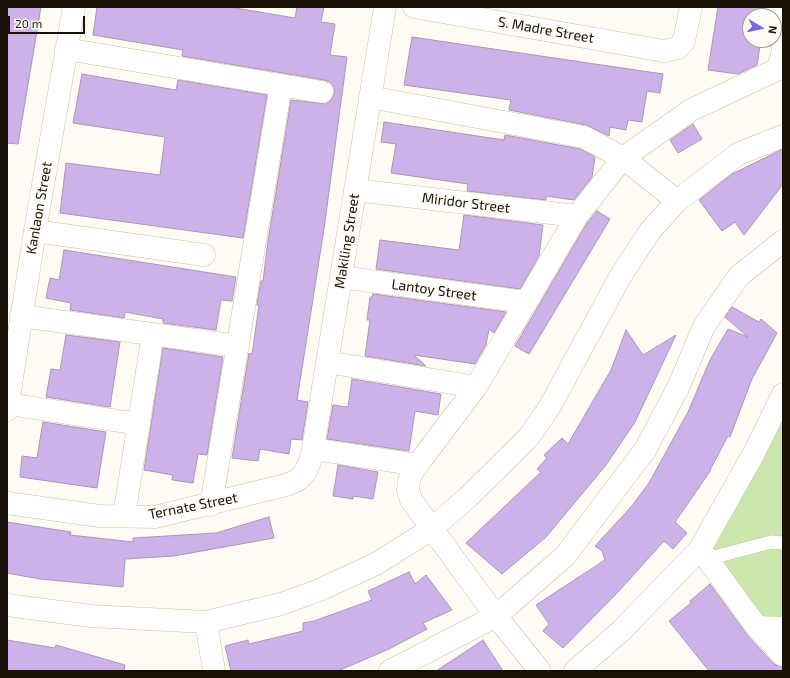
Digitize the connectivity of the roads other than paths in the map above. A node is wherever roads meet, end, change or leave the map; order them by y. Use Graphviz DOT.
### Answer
graph roads {
  1 [pos="74,7"];
  2 [pos="385,7"];
  3 [pos="414,7"];
  4 [pos="691,7"];
  5 [pos="783,47"];
  6 [pos="66,49"];
  7 [pos="779,70"];
  8 [pos="281,85"];
  9 [pos="322,92"];
  10 [pos="370,97"];
  11 [pos="783,136"];
  12 [pos="622,158"];
  13 [pos="355,190"];
  14 [pos="677,201"];
  15 [pos="577,216"];
  16 [pos="35,231"];
  17 [pos="783,241"];
  18 [pos="204,255"];
  19 [pos="341,277"];
  20 [pos="526,302"];
  21 [pos="22,316"];
  22 [pos="153,334"];
  23 [pos="238,346"];
  24 [pos="327,362"];
  25 [pos="476,387"];
  26 [pos="783,394"];
  27 [pos="7,407"];
  28 [pos="139,424"];
  29 [pos="313,449"];
  30 [pos="418,465"];
  31 [pos="304,474"];
  32 [pos="7,503"];
  33 [pos="211,505"];
  34 [pos="124,516"];
  35 [pos="433,528"];
  36 [pos="783,543"];
  37 [pos="704,554"];
  38 [pos="7,605"];
  39 [pos="496,616"];
  40 [pos="206,622"];
  41 [pos="757,627"];
  42 [pos="783,628"];
  43 [pos="783,655"];
  44 [pos="214,671"];
  45 [pos="390,671"];
  46 [pos="540,671"];
  47 [pos="575,671"];
  1 -- 6 [label="street, Kanlaon Street"];
  2 -- 10 [label="street, Makiling Street"];
  3 -- 4 [label="street, S. Madre Street"];
  5 -- 7 [label="street"];
  6 -- 8 [label="street"];
  6 -- 16 [label="street, Kanlaon Street"];
  7 -- 12 [label="street"];
  8 -- 9 [label="street"];
  8 -- 23 [label="street"];
  10 -- 12 [label="street"];
  10 -- 13 [label="street, Makiling Street"];
  11 -- 14 [label="street"];
  12 -- 14 [label="street"];
  12 -- 15 [label="street"];
  13 -- 15 [label="street, Miridor Street"];
  13 -- 19 [label="street, Makiling Street"];
  14 -- 35 [label="street"];
  15 -- 20 [label="street"];
  16 -- 18 [label="street"];
  16 -- 21 [label="street, Kanlaon Street"];
  17 -- 39 [label="street"];
  19 -- 20 [label="street, Lantoy Street"];
  19 -- 24 [label="street, Makiling Street"];
  20 -- 25 [label="street"];
  21 -- 22 [label="street"];
  21 -- 27 [label="street, Kanlaon Street"];
  22 -- 23 [label="street"];
  22 -- 28 [label="street"];
  23 -- 33 [label="street"];
  24 -- 25 [label="street"];
  24 -- 29 [label="street, Makiling Street"];
  25 -- 30 [label="street"];
  26 -- 37 [label="street"];
  27 -- 28 [label="street"];
  28 -- 34 [label="street"];
  29 -- 30 [label="street"];
  29 -- 31 [label="street, Makiling Street"];
  30 -- 35 [label="street"];
  31 -- 33 [label="street, Ternate Street"];
  32 -- 34 [label="street, Ternate Street"];
  33 -- 34 [label="street, Ternate Street"];
  35 -- 39 [label="street"];
  35 -- 40 [label="street"];
  36 -- 37 [label="lane"];
  37 -- 41 [label="street"];
  37 -- 47 [label="street"];
  38 -- 40 [label="street"];
  39 -- 45 [label="street"];
  39 -- 46 [label="street"];
  40 -- 44 [label="street"];
  41 -- 42 [label="street"];
  41 -- 43 [label="street"];
}
